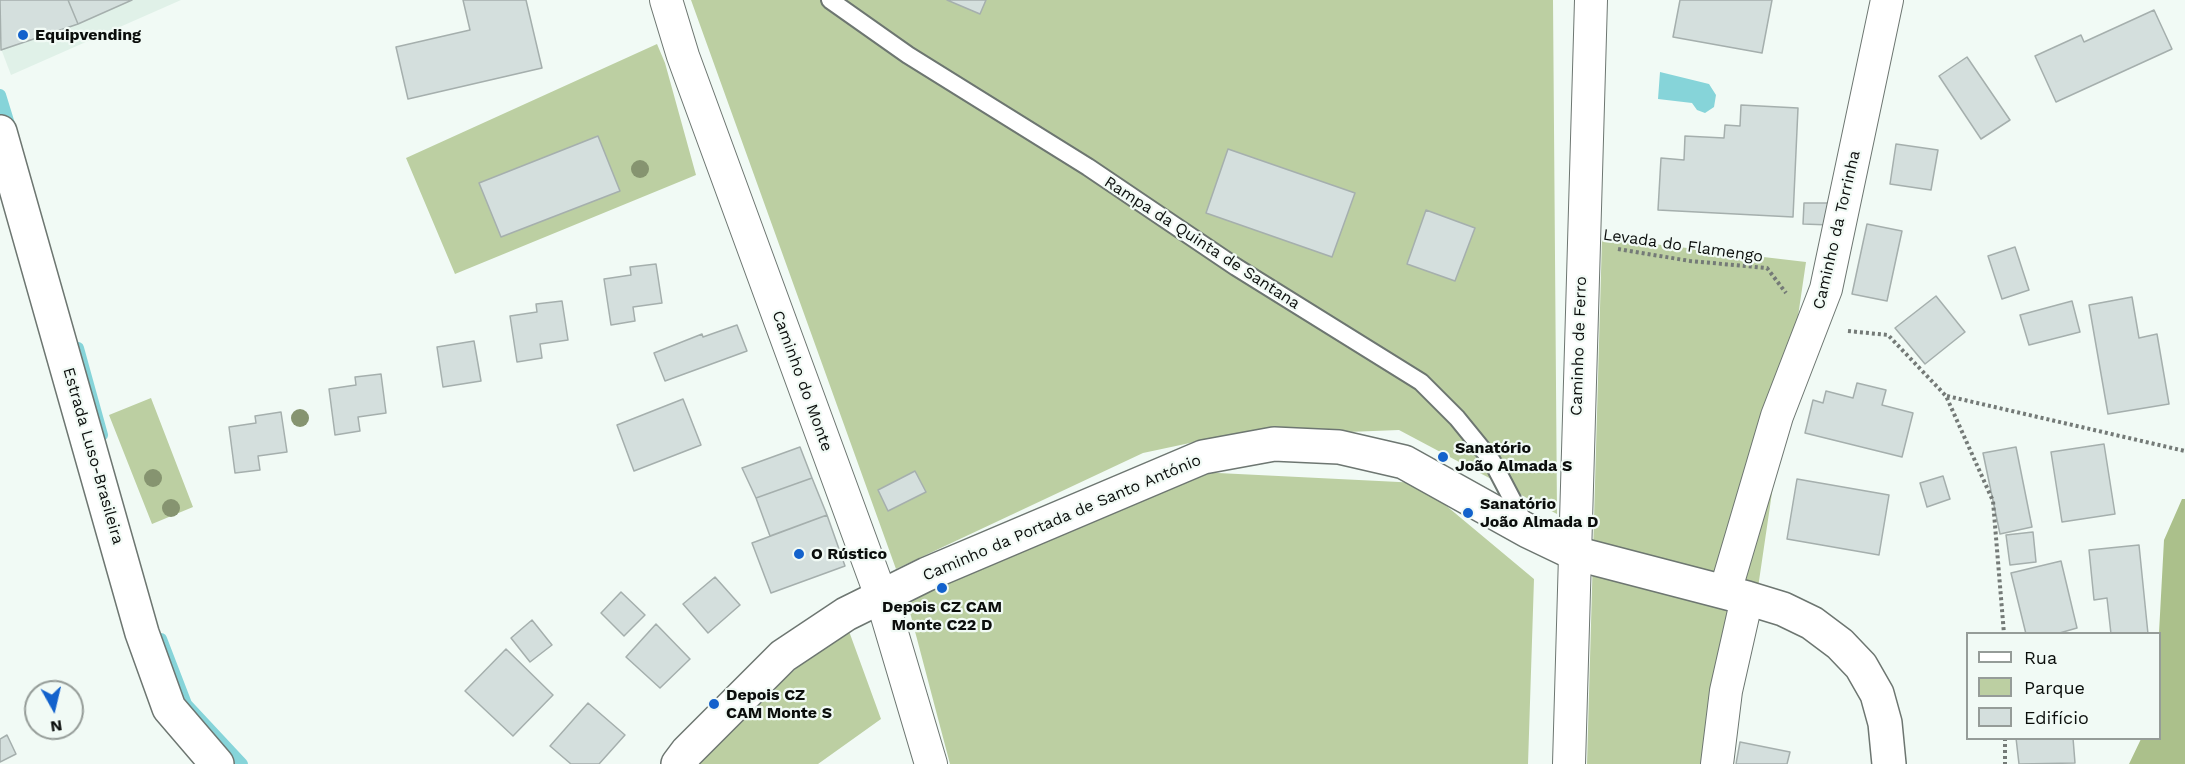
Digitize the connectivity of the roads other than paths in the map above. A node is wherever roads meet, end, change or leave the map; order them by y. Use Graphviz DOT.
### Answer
graph roads {
  1 [pos="666,0"];
  2 [pos="830,0"];
  3 [pos="1591,0"];
  4 [pos="1887,0"];
  5 [pos="0,132"];
  6 [pos="1528,531"];
  7 [pos="1574,553"];
  8 [pos="1736,595"];
  9 [pos="881,596"];
  10 [pos="217,764"];
  11 [pos="678,764"];
  12 [pos="931,764"];
  13 [pos="1569,764"];
  14 [pos="1717,764"];
  15 [pos="1888,764"];
  1 -- 9 [label="street, Caminho do Monte"];
  2 -- 6 [label="lane, Rampa da Quinta de Santana"];
  3 -- 7 [label="street, Caminho de Ferro"];
  4 -- 8 [label="street, Caminho da Torrinha"];
  5 -- 10 [label="street, Estrada Luso-Brasileira"];
  6 -- 7 [label="street, Caminho da Portada de Santo António"];
  6 -- 9 [label="street, Caminho da Portada de Santo António"];
  7 -- 8 [label="street, Caminho da Portada de Santo António"];
  7 -- 13 [label="street, Caminho de Ferro"];
  8 -- 14 [label="street, Caminho da Torrinha"];
  8 -- 15 [label="street, Caminho da Portada de Santo António"];
  9 -- 11 [label="street, Caminho da Portada de Santo António"];
  9 -- 12 [label="street, Caminho do Monte"];
}
